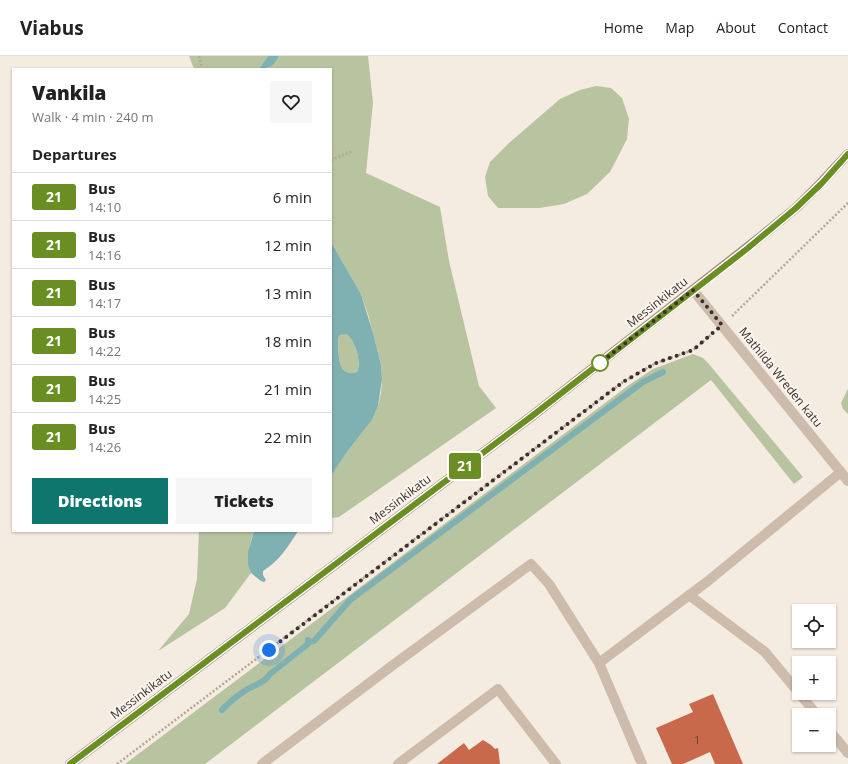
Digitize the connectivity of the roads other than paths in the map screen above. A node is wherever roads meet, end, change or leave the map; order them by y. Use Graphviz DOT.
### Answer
graph roads {
  1 [pos="848,154"];
  2 [pos="693,290"];
  3 [pos="841,472"];
  4 [pos="848,481"];
  5 [pos="689,595"];
  6 [pos="599,663"];
  7 [pos="792,684"];
  8 [pos="805,700"];
  9 [pos="811,708"];
  10 [pos="836,738"];
  11 [pos="848,753"];
  12 [pos="70,764"];
  13 [pos="262,764"];
  14 [pos="398,764"];
  15 [pos="556,764"];
  16 [pos="642,764"];
  1 -- 2 [label="street, Messinkikatu"];
  2 -- 3 [label="street, Mathilda Wreden katu"];
  2 -- 12 [label="street, Messinkikatu"];
  3 -- 4 [label="street, Mathilda Wreden katu"];
  3 -- 5 [label="street"];
  5 -- 6 [label="street"];
  5 -- 7 [label="street"];
  6 -- 13 [label="street"];
  6 -- 16 [label="street"];
  8 -- 9 [label="street"];
  10 -- 11 [label="street"];
  14 -- 15 [label="street"];
}
